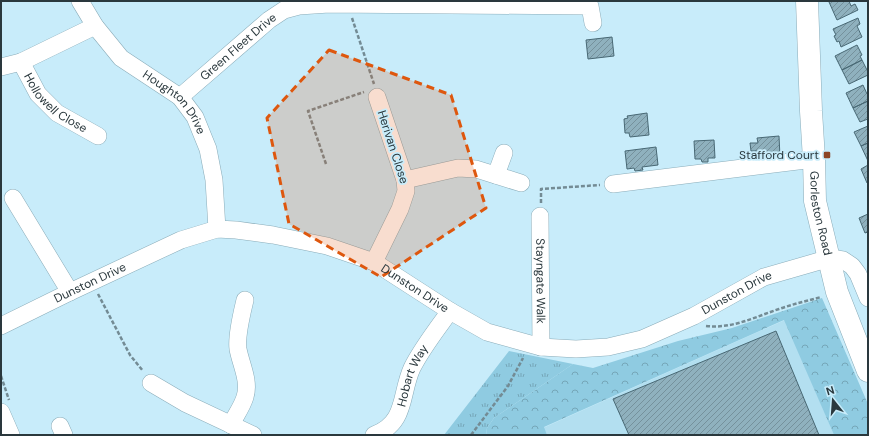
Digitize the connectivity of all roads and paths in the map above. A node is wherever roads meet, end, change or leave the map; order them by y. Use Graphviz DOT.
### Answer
graph roads {
  1 [pos="80,1"];
  2 [pos="808,1"];
  3 [pos="329,2"];
  4 [pos="597,3"];
  5 [pos="348,5"];
  6 [pos="593,23"];
  7 [pos="95,26"];
  8 [pos="21,62"];
  9 [pos="1,67"];
  10 [pos="376,92"];
  11 [pos="180,97"];
  12 [pos="98,136"];
  13 [pos="504,153"];
  14 [pos="814,159"];
  15 [pos="326,164"];
  16 [pos="496,175"];
  17 [pos="405,180"];
  18 [pos="521,183"];
  19 [pos="613,184"];
  20 [pos="13,198"];
  21 [pos="540,216"];
  22 [pos="217,229"];
  23 [pos="830,258"];
  24 [pos="374,262"];
  25 [pos="91,282"];
  26 [pos="70,292"];
  27 [pos="837,292"];
  28 [pos="868,298"];
  29 [pos="245,300"];
  30 [pos="450,311"];
  31 [pos="701,325"];
  32 [pos="1,326"];
  33 [pos="541,346"];
  34 [pos="524,357"];
  35 [pos="868,370"];
  36 [pos="152,381"];
  37 [pos="1,412"];
  38 [pos="231,425"];
  39 [pos="11,435"];
  40 [pos="253,435"];
  41 [pos="374,435"];
  42 [pos="471,435"];
  1 -- 7 [label="street, Houghton Drive"];
  2 -- 14 [label="main road, Gorleston Road"];
  3 -- 5 [label="street, Green Fleet Drive"];
  3 -- 11 [label="street, Green Fleet Drive"];
  4 -- 5 [label="street, Green Fleet Drive"];
  4 -- 6 [label="street, Green Fleet Drive"];
  5 -- 10 [label="path"];
  7 -- 8 [label="street"];
  7 -- 11 [label="street, Houghton Drive"];
  8 -- 9 [label="street"];
  8 -- 12 [label="street, Hollowell Close"];
  10 -- 15 [label="path"];
  10 -- 17 [label="street, Herivan Close"];
  11 -- 22 [label="street, Houghton Drive"];
  13 -- 16 [label="street"];
  14 -- 19 [label="street"];
  14 -- 23 [label="main road, Gorleston Road"];
  16 -- 17 [label="street"];
  16 -- 18 [label="street"];
  17 -- 24 [label="street, Herivan Close"];
  19 -- 21 [label="path"];
  20 -- 26 [label="street"];
  21 -- 33 [label="street, Stayngate Walk"];
  22 -- 24 [label="street, Dunston Drive"];
  22 -- 25 [label="street, Dunston Drive"];
  23 -- 27 [label="main road, Gorleston Road"];
  23 -- 28 [label="street"];
  23 -- 33 [label="street, Dunston Drive"];
  24 -- 30 [label="street, Dunston Drive"];
  25 -- 26 [label="street, Dunston Drive"];
  25 -- 36 [label="path"];
  26 -- 32 [label="street, Dunston Drive"];
  27 -- 31 [label="path"];
  27 -- 35 [label="main road, Gorleston Road"];
  29 -- 38 [label="street"];
  30 -- 33 [label="street, Dunston Drive"];
  30 -- 41 [label="street, Hobart Way"];
  34 -- 42 [label="path"];
  36 -- 38 [label="street"];
  37 -- 39 [label="street"];
  38 -- 40 [label="street"];
}
